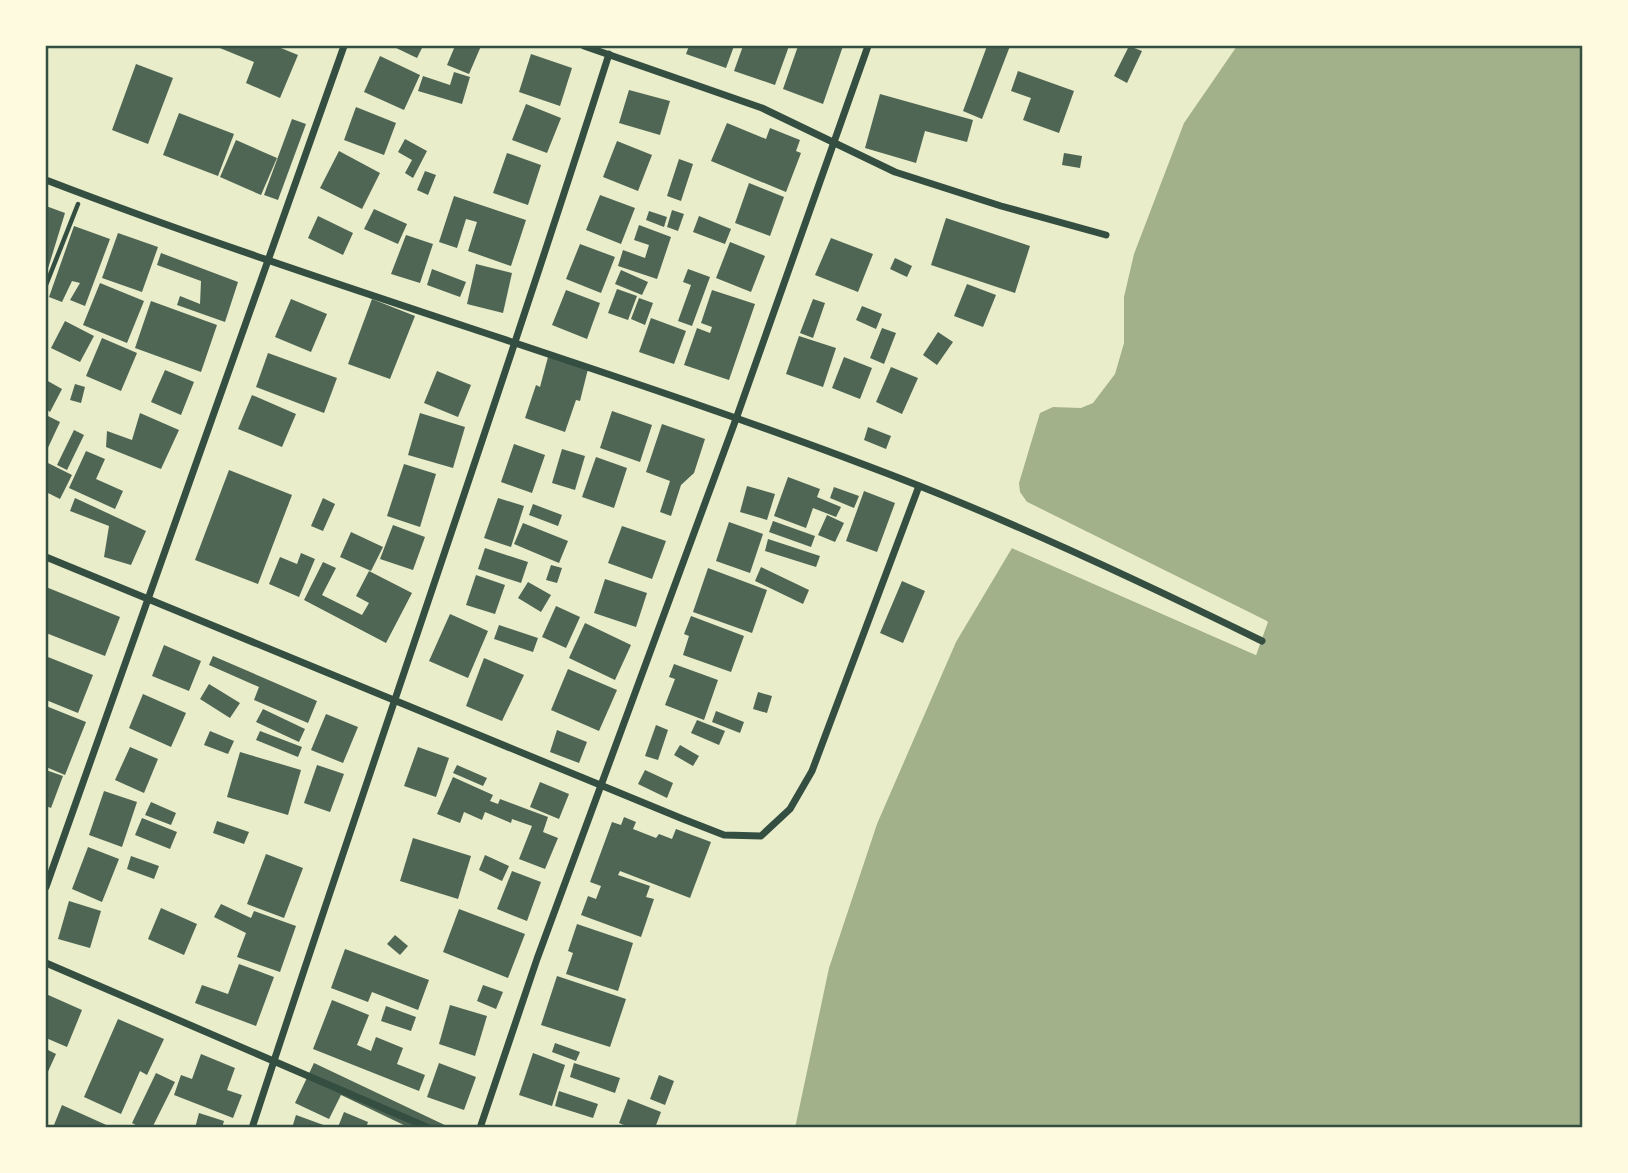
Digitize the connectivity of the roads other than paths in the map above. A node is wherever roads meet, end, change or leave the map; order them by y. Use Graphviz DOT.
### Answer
graph roads {
  1 [pos="344,46"];
  2 [pos="584,46"];
  3 [pos="867,46"];
  4 [pos="609,54"];
  5 [pos="833,141"];
  6 [pos="46,180"];
  7 [pos="1106,235"];
  8 [pos="270,260"];
  9 [pos="517,343"];
  10 [pos="736,419"];
  11 [pos="919,486"];
  12 [pos="46,557"];
  13 [pos="146,600"];
  14 [pos="1262,641"];
  15 [pos="393,700"];
  16 [pos="603,786"];
  17 [pos="46,887"];
  18 [pos="46,963"];
  19 [pos="274,1061"];
  20 [pos="252,1128"];
  21 [pos="429,1128"];
  22 [pos="480,1128"];
  1 -- 8 [label="street"];
  2 -- 4 [label="street"];
  3 -- 5 [label="street"];
  4 -- 5 [label="street"];
  4 -- 9 [label="street"];
  5 -- 7 [label="street"];
  5 -- 10 [label="street"];
  6 -- 8 [label="street"];
  8 -- 9 [label="street"];
  8 -- 13 [label="street"];
  9 -- 10 [label="street"];
  9 -- 15 [label="street"];
  10 -- 11 [label="street"];
  10 -- 16 [label="street"];
  11 -- 14 [label="street"];
  11 -- 16 [label="street"];
  12 -- 13 [label="street"];
  13 -- 15 [label="street"];
  13 -- 17 [label="street"];
  15 -- 16 [label="street"];
  15 -- 19 [label="street"];
  16 -- 22 [label="street"];
  18 -- 19 [label="street"];
  19 -- 20 [label="street"];
  19 -- 21 [label="street"];
}
